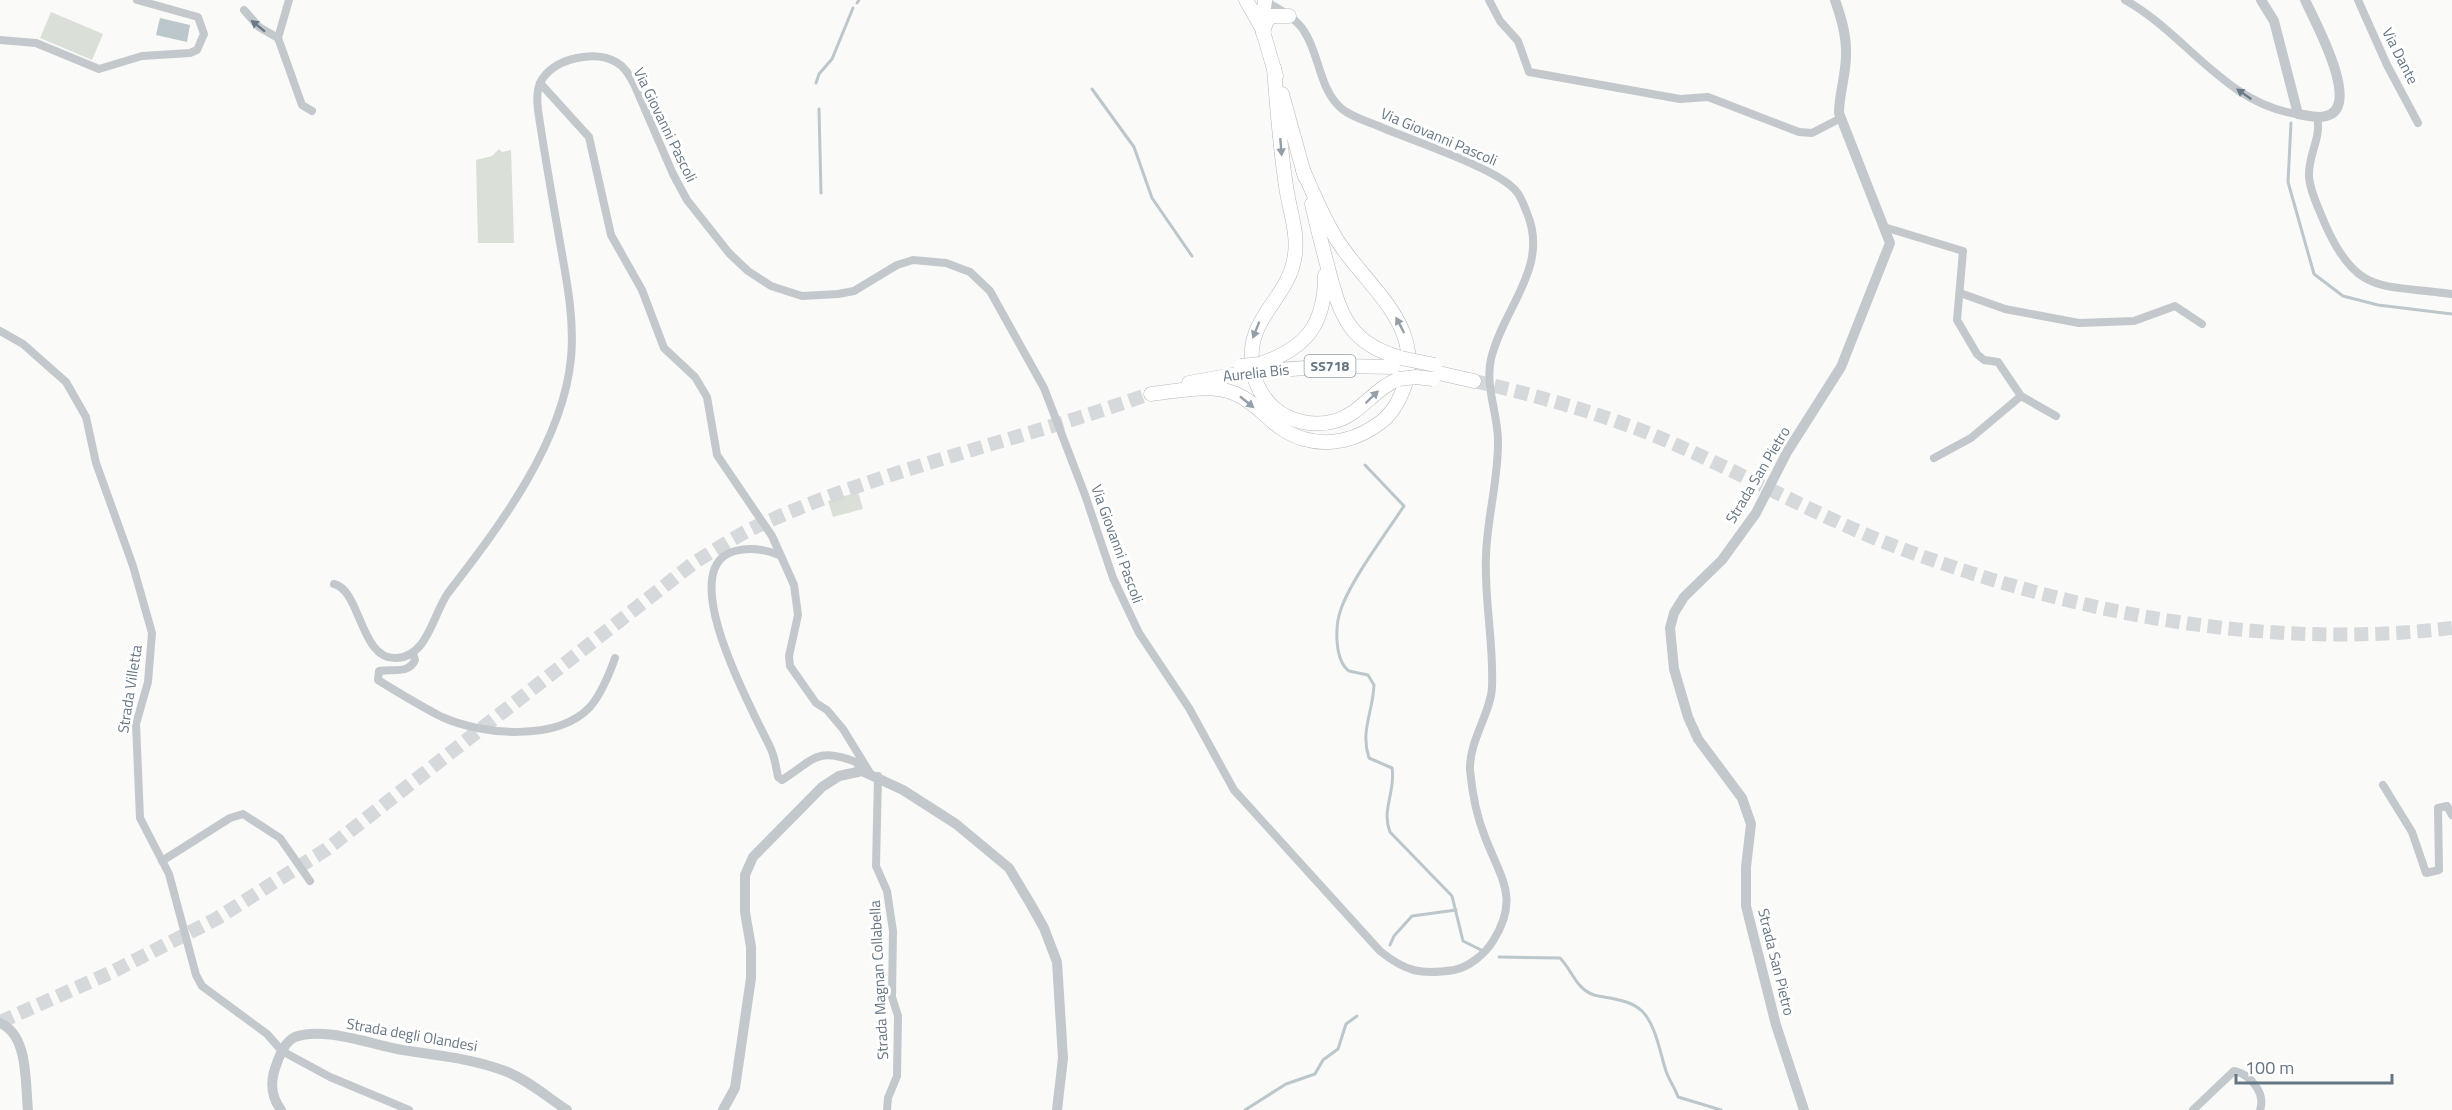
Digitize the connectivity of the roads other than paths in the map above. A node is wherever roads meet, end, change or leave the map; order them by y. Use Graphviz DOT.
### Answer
graph roads {
  1 [pos="137,0"];
  2 [pos="289,0"];
  3 [pos="1246,0"];
  4 [pos="1489,0"];
  5 [pos="1835,0"];
  6 [pos="2125,0"];
  7 [pos="2261,0"];
  8 [pos="2305,0"];
  9 [pos="2358,0"];
  10 [pos="1265,1"];
  11 [pos="244,10"];
  12 [pos="1289,16"];
  13 [pos="1261,27"];
  14 [pos="278,38"];
  15 [pos="0,40"];
  16 [pos="1274,68"];
  17 [pos="540,83"];
  18 [pos="312,111"];
  19 [pos="2298,114"];
  20 [pos="2318,117"];
  21 [pos="1841,118"];
  22 [pos="2418,123"];
  23 [pos="1303,170"];
  24 [pos="1317,225"];
  25 [pos="1884,227"];
  26 [pos="1960,293"];
  27 [pos="2452,294"];
  28 [pos="2202,324"];
  29 [pos="0,331"];
  30 [pos="1260,367"];
  31 [pos="1400,368"];
  32 [pos="1468,380"];
  33 [pos="2021,396"];
  34 [pos="2056,416"];
  35 [pos="1934,458"];
  36 [pos="779,555"];
  37 [pos="334,584"];
  38 [pos="413,653"];
  39 [pos="615,658"];
  40 [pos="870,774"];
  41 [pos="2383,785"];
  42 [pos="2452,815"];
  43 [pos="162,861"];
  44 [pos="310,881"];
  45 [pos="0,1023"];
  46 [pos="282,1051"];
  47 [pos="28,1110"];
  48 [pos="281,1110"];
  49 [pos="410,1110"];
  50 [pos="567,1110"];
  51 [pos="723,1110"];
  52 [pos="887,1110"];
  53 [pos="1057,1110"];
  54 [pos="1804,1110"];
  55 [pos="2193,1110"];
  56 [pos="2260,1110"];
  1 -- 15 [label="street"];
  2 -- 14 [label="street"];
  3 -- 13 [label="highway"];
  4 -- 21 [label="street"];
  5 -- 21 [label="street, Strada San Pietro"];
  19 -- 6 [label="street, one-way"];
  7 -- 19 [label="street"];
  8 -- 20 [label="street"];
  9 -- 22 [label="street, Via Dante"];
  10 -- 12 [label="street, Via Giovanni Pascoli"];
  10 -- 13 [label="highway"];
  14 -- 11 [label="street, one-way"];
  12 -- 13 [label="highway"];
  12 -- 17 [label="street, Via Giovanni Pascoli"];
  13 -- 16 [label="highway"];
  14 -- 18 [label="street"];
  16 -- 23 [label="highway"];
  16 -- 31 [label="highway, one-way"];
  17 -- 36 [label="street"];
  17 -- 38 [label="street"];
  19 -- 20 [label="street"];
  20 -- 27 [label="street"];
  21 -- 25 [label="street, Strada San Pietro"];
  23 -- 24 [label="highway"];
  30 -- 23 [label="highway, Aurelia Bis / SS718, one-way"];
  24 -- 30 [label="highway"];
  24 -- 31 [label="highway"];
  25 -- 26 [label="street"];
  25 -- 54 [label="street, Strada San Pietro"];
  26 -- 28 [label="street"];
  26 -- 33 [label="street"];
  29 -- 43 [label="street, Strada Villetta"];
  30 -- 31 [label="highway, Aurelia Bis / SS718"];
  31 -- 32 [label="highway, Aurelia Bis / SS718"];
  33 -- 34 [label="street"];
  33 -- 35 [label="street"];
  36 -- 40 [label="street"];
  36 -- 40 [label="street"];
  37 -- 38 [label="street"];
  38 -- 39 [label="street"];
  40 -- 51 [label="street"];
  40 -- 52 [label="street, Strada Magnan Collabella"];
  40 -- 53 [label="street"];
  41 -- 42 [label="street"];
  43 -- 44 [label="street"];
  43 -- 46 [label="street, Strada Villetta"];
  45 -- 47 [label="street"];
  46 -- 48 [label="street"];
  46 -- 49 [label="street, Strada Villetta"];
  46 -- 50 [label="street, Strada degli Olandesi"];
  55 -- 56 [label="street"];
}
